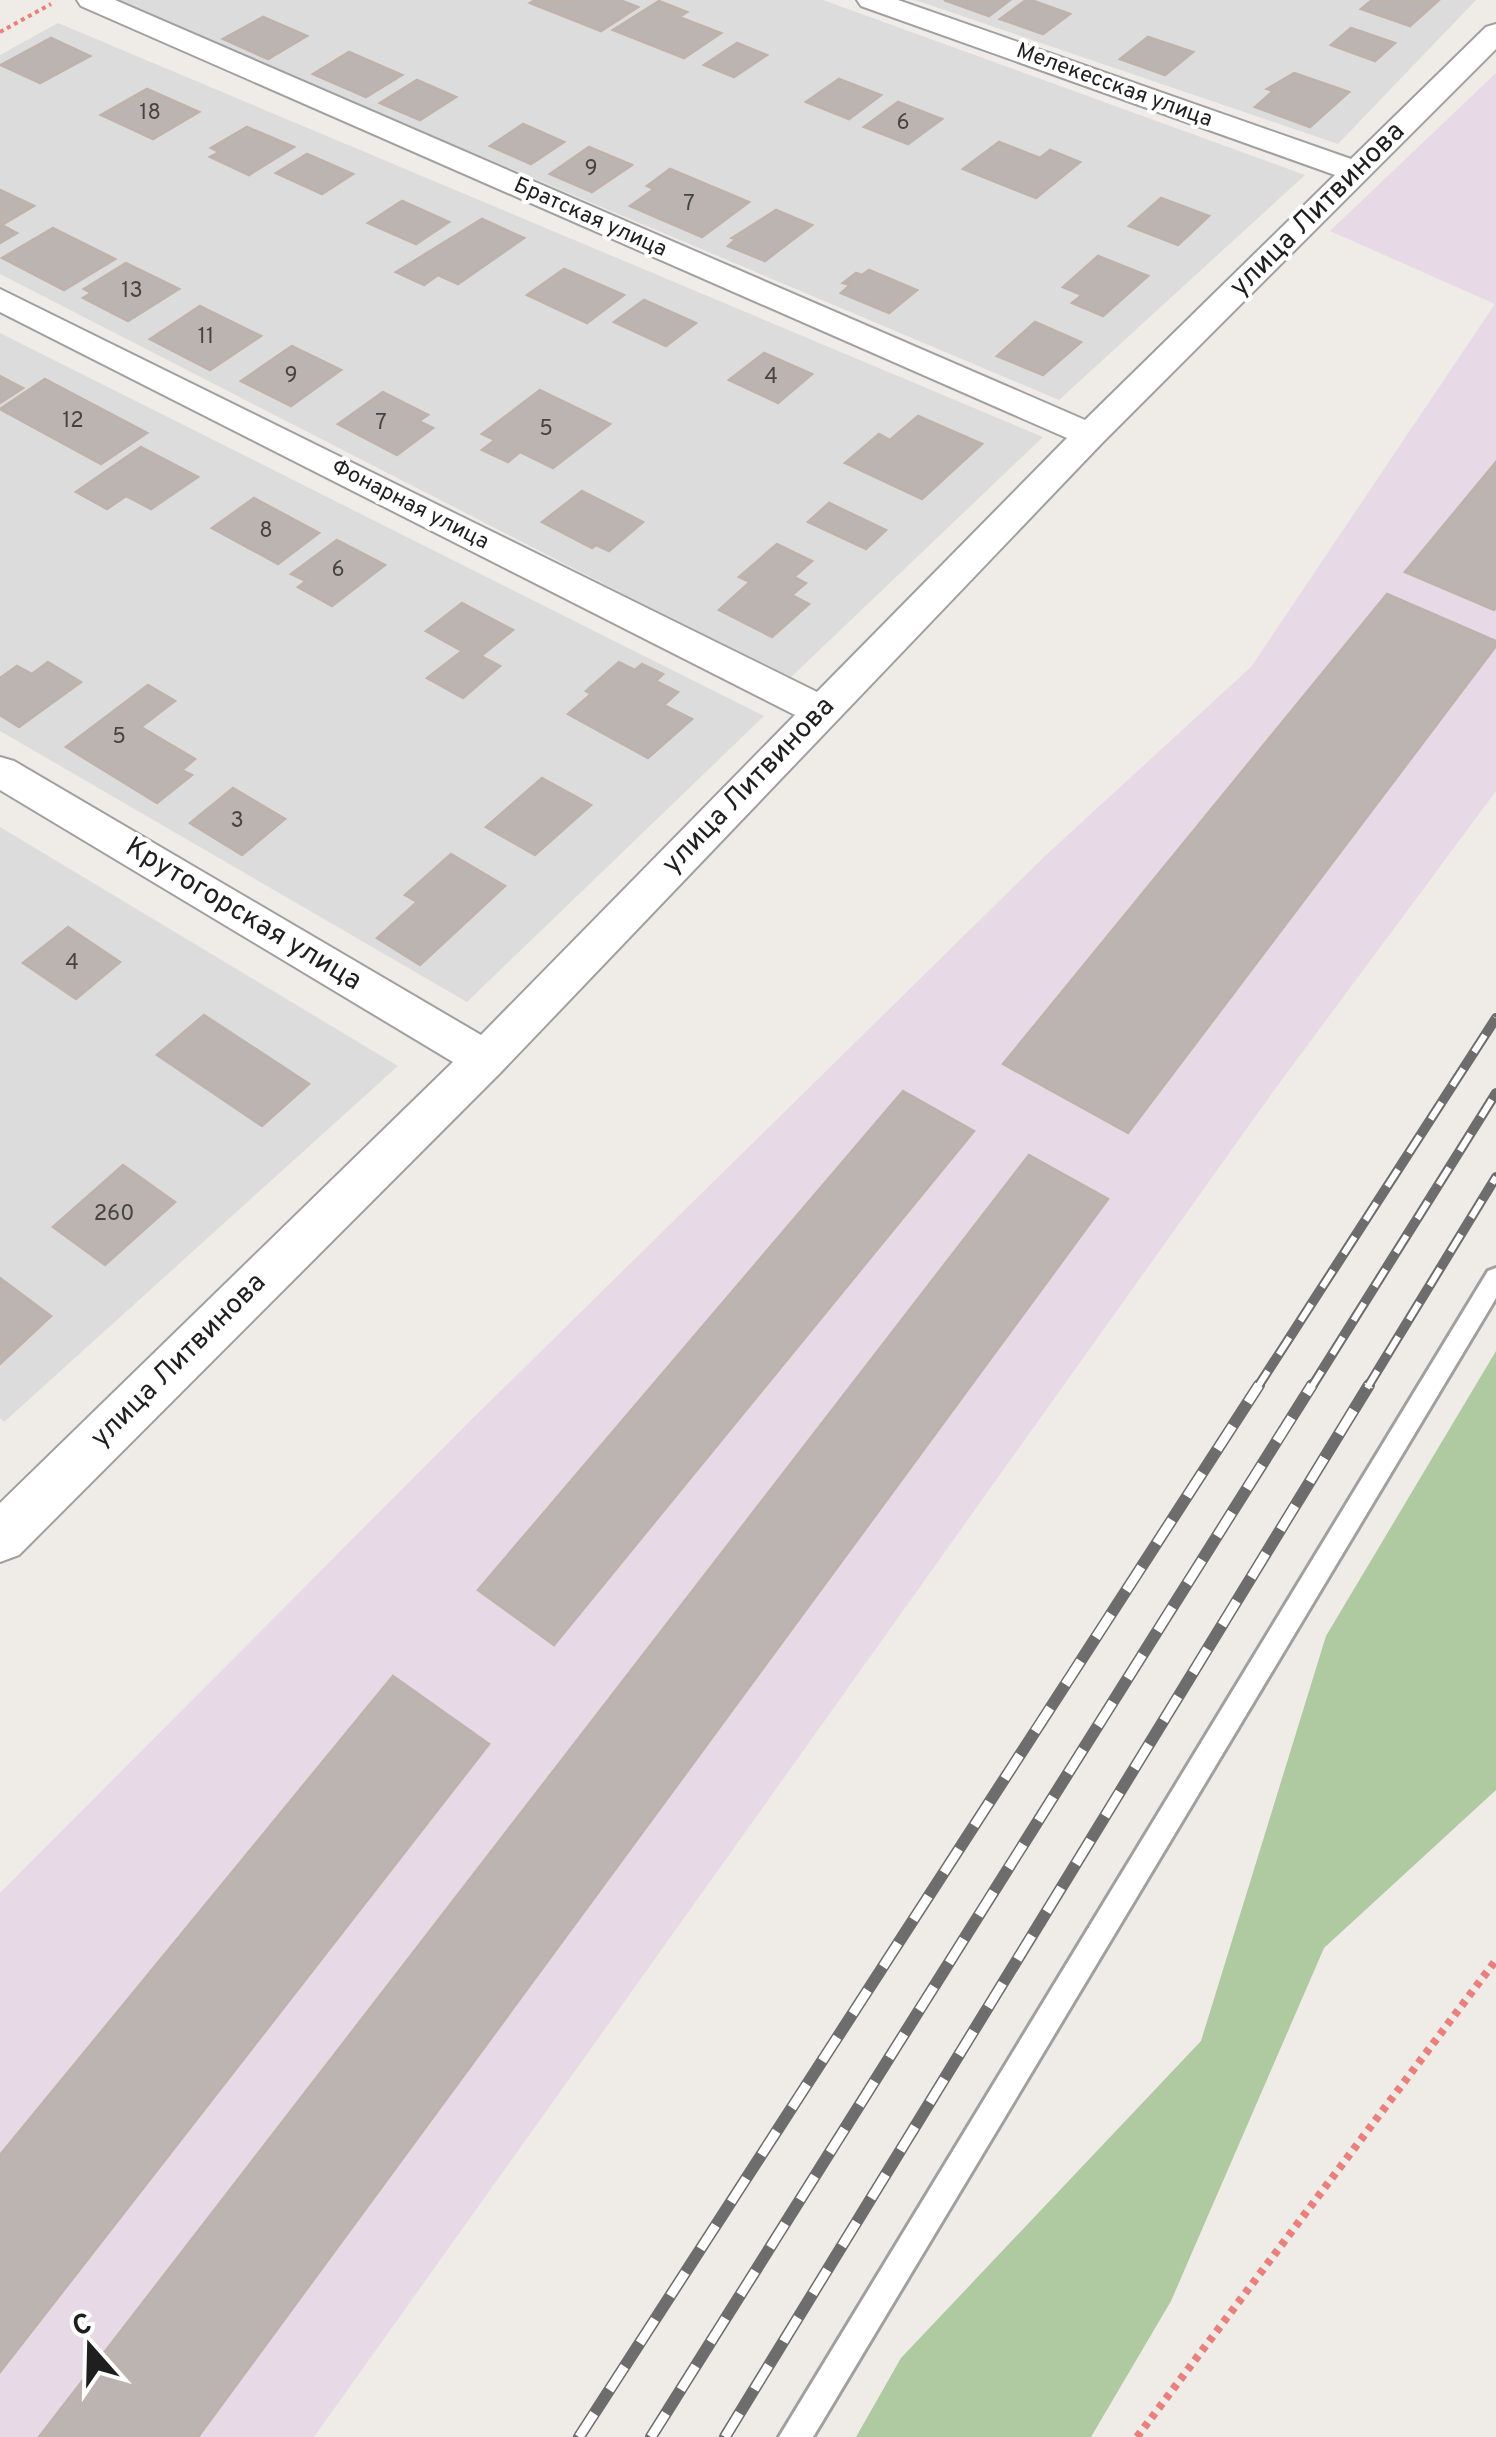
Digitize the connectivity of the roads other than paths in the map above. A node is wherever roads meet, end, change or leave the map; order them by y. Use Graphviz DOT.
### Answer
graph roads {
  1 [pos="91,0"];
  2 [pos="871,0"];
  3 [pos="1496,33"];
  4 [pos="1357,172"];
  5 [pos="0,300"];
  6 [pos="1090,436"];
  7 [pos="821,711"];
  8 [pos="0,771"];
  9 [pos="485,1059"];
  10 [pos="1496,1278"];
  11 [pos="10,1510"];
  12 [pos="795,2437"];
  1 -- 6 [label="street, Братская улица"];
  2 -- 4 [label="street, Мелекесская улица"];
  3 -- 4 [label="street, улица Литвинова"];
  4 -- 6 [label="street, улица Литвинова"];
  5 -- 7 [label="street, Фонарная улица"];
  6 -- 7 [label="street, улица Литвинова"];
  7 -- 9 [label="street, улица Литвинова"];
  8 -- 9 [label="street, Крутогорская улица"];
  9 -- 11 [label="street, улица Литвинова"];
  10 -- 12 [label="lane"];
}
